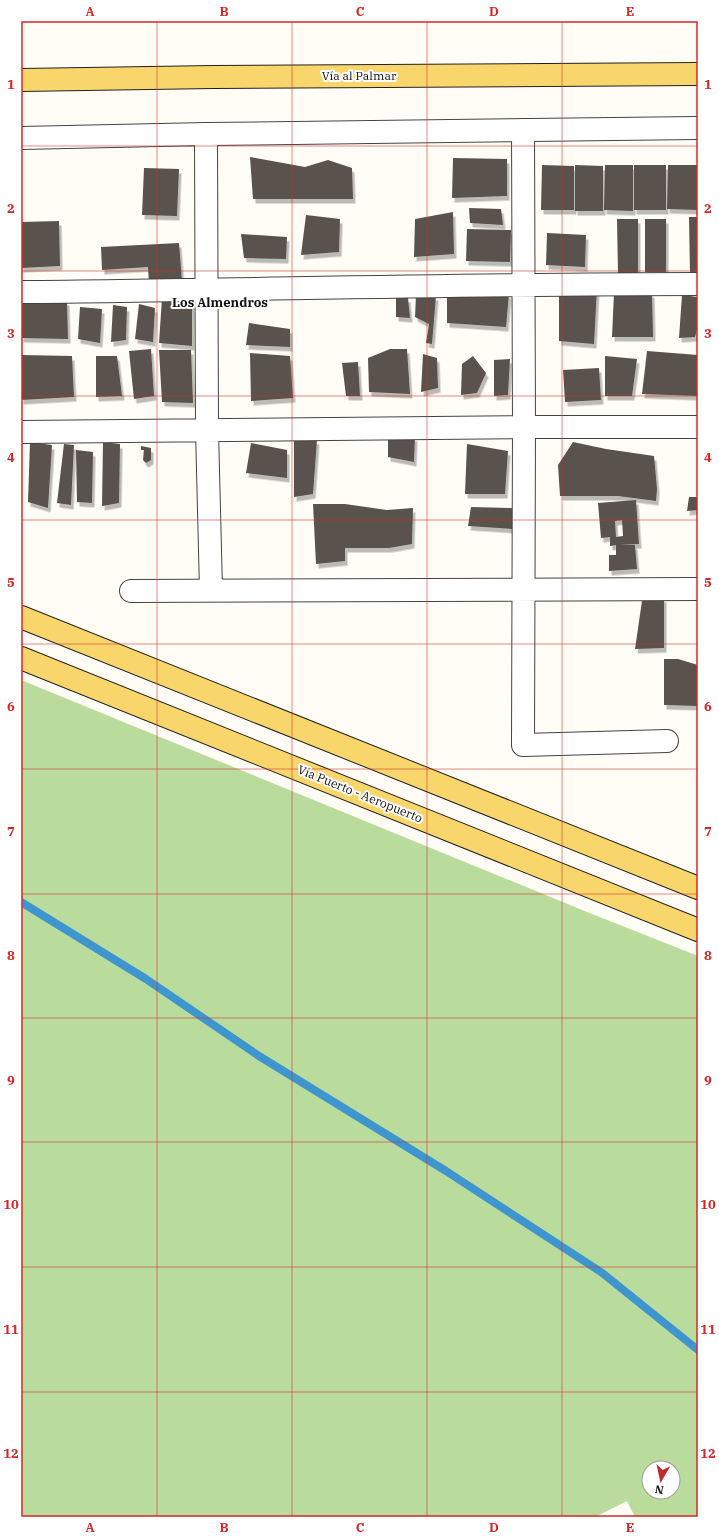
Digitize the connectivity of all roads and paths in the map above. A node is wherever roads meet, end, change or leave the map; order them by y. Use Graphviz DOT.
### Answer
graph roads {
  1 [pos="698,74"];
  2 [pos="21,80"];
  3 [pos="698,128"];
  4 [pos="523,130"];
  5 [pos="206,134"];
  6 [pos="21,138"];
  7 [pos="523,284"];
  8 [pos="698,284"];
  9 [pos="207,290"];
  10 [pos="21,292"];
  11 [pos="524,427"];
  12 [pos="698,427"];
  13 [pos="207,430"];
  14 [pos="21,432"];
  15 [pos="698,589"];
  16 [pos="211,590"];
  17 [pos="131,591"];
  18 [pos="524,591"];
  19 [pos="21,617"];
  20 [pos="21,658"];
  21 [pos="666,741"];
  22 [pos="698,888"];
  23 [pos="698,930"];
  1 -- 2 [label="main road, Vía al Palmar"];
  3 -- 4 [label="street"];
  4 -- 5 [label="street"];
  4 -- 7 [label="street"];
  5 -- 6 [label="street"];
  5 -- 9 [label="street"];
  7 -- 8 [label="street"];
  7 -- 9 [label="street"];
  7 -- 11 [label="street"];
  9 -- 10 [label="street"];
  9 -- 13 [label="street"];
  11 -- 12 [label="street"];
  11 -- 13 [label="street"];
  11 -- 18 [label="street"];
  13 -- 14 [label="street"];
  13 -- 16 [label="street"];
  15 -- 18 [label="street"];
  16 -- 17 [label="street"];
  16 -- 18 [label="street"];
  18 -- 21 [label="street"];
  19 -- 22 [label="main road"];
  20 -- 23 [label="main road, Via Puerto - Aeropuerto"];
}
